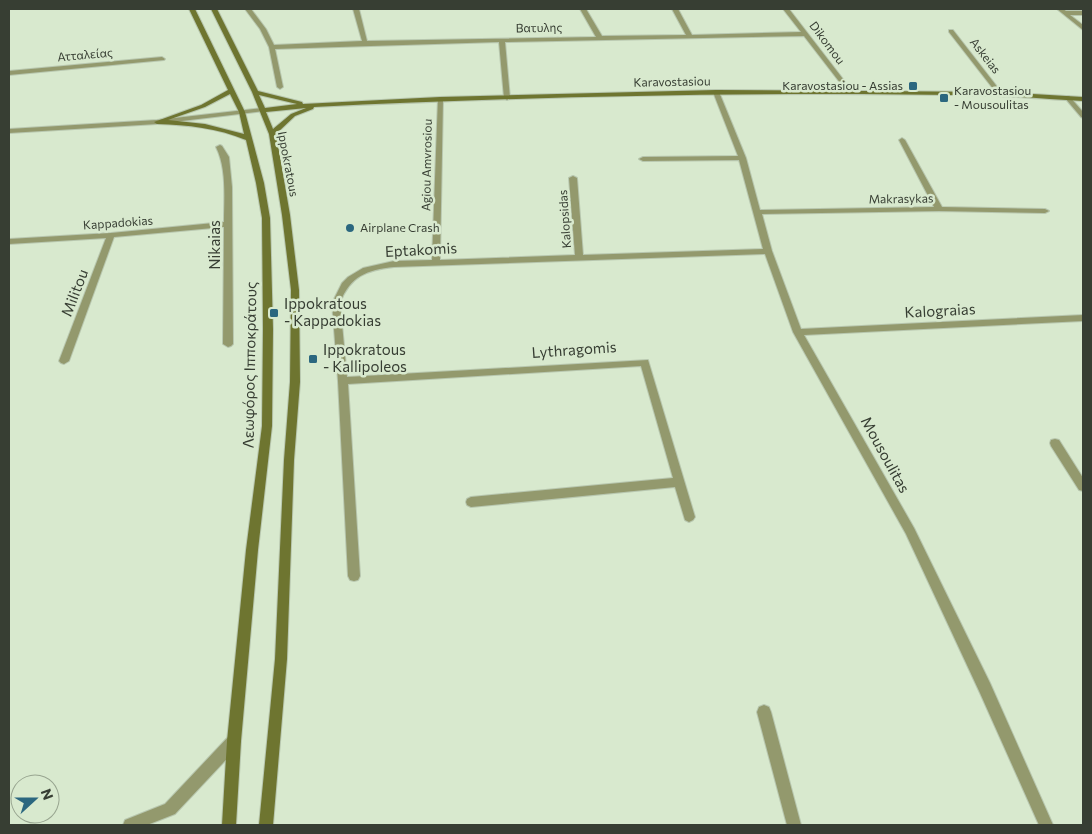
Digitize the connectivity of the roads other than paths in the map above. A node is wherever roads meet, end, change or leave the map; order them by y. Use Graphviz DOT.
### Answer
graph roads {
  1 [pos="192,9"];
  2 [pos="214,9"];
  3 [pos="248,9"];
  4 [pos="356,9"];
  5 [pos="583,9"];
  6 [pos="675,9"];
  7 [pos="786,9"];
  8 [pos="1060,9"];
  9 [pos="1066,13"];
  10 [pos="1083,13"];
  11 [pos="1083,28"];
  12 [pos="952,31"];
  13 [pos="806,34"];
  14 [pos="690,36"];
  15 [pos="600,38"];
  16 [pos="502,40"];
  17 [pos="365,42"];
  18 [pos="272,47"];
  19 [pos="162,59"];
  20 [pos="9,72"];
  21 [pos="280,87"];
  22 [pos="232,90"];
  23 [pos="255,92"];
  24 [pos="716,92"];
  25 [pos="850,92"];
  26 [pos="1000,94"];
  27 [pos="1067,97"];
  28 [pos="507,98"];
  29 [pos="1083,98"];
  30 [pos="440,99"];
  31 [pos="320,105"];
  32 [pos="242,112"];
  33 [pos="263,114"];
  34 [pos="1083,116"];
  35 [pos="157,122"];
  36 [pos="9,132"];
  37 [pos="272,134"];
  38 [pos="250,139"];
  39 [pos="902,140"];
  40 [pos="220,147"];
  41 [pos="742,158"];
  42 [pos="643,159"];
  43 [pos="573,178"];
  44 [pos="939,209"];
  45 [pos="1045,211"];
  46 [pos="758,212"];
  47 [pos="229,224"];
  48 [pos="111,235"];
  49 [pos="9,241"];
  50 [pos="768,251"];
  51 [pos="579,258"];
  52 [pos="436,262"];
  53 [pos="1083,318"];
  54 [pos="798,332"];
  55 [pos="228,344"];
  56 [pos="64,360"];
  57 [pos="343,381"];
  58 [pos="1055,443"];
  59 [pos="679,482"];
  60 [pos="1083,487"];
  61 [pos="472,502"];
  62 [pos="689,517"];
  63 [pos="354,576"];
  64 [pos="764,712"];
  65 [pos="234,741"];
  66 [pos="130,825"];
  67 [pos="230,825"];
  68 [pos="266,825"];
  69 [pos="794,825"];
  70 [pos="1046,825"];
  1 -- 22 [label="main road, Λεωφόρος Ιπποκράτους"];
  2 -- 23 [label="main road"];
  3 -- 18 [label="street"];
  4 -- 17 [label="street"];
  5 -- 15 [label="street"];
  6 -- 14 [label="street"];
  7 -- 13 [label="street, Dikomou"];
  8 -- 9 [label="street"];
  9 -- 10 [label="street"];
  9 -- 11 [label="street"];
  12 -- 26 [label="street, Askeias"];
  13 -- 14 [label="street, Βατυλης"];
  13 -- 25 [label="street, Dikomou"];
  14 -- 15 [label="street, Βατυλης"];
  15 -- 16 [label="street, Βατυλης"];
  16 -- 17 [label="street, Βατυλης"];
  16 -- 28 [label="street"];
  17 -- 18 [label="street, Βατυλης"];
  18 -- 21 [label="street"];
  19 -- 20 [label="street, Ατταλείας"];
  22 -- 32 [label="main road, Λεωφόρος Ιπποκράτους"];
  22 -- 35 [label="main road"];
  23 -- 31 [label="main road"];
  23 -- 33 [label="main road"];
  24 -- 25 [label="main road, Karavostasiou"];
  24 -- 28 [label="main road, Karavostasiou"];
  24 -- 41 [label="street, Mousoulitas"];
  25 -- 26 [label="main road, Karavostasiou"];
  26 -- 27 [label="main road, Karavostasiou"];
  27 -- 29 [label="main road, Karavostasiou"];
  27 -- 34 [label="street"];
  28 -- 30 [label="main road, Karavostasiou"];
  30 -- 31 [label="main road, Karavostasiou"];
  30 -- 52 [label="street, Agiou Amvrosiou"];
  31 -- 33 [label="main road, Karavostasiou"];
  31 -- 37 [label="main road"];
  32 -- 33 [label="street"];
  32 -- 35 [label="street"];
  32 -- 38 [label="main road, Λεωφόρος Ιπποκράτους"];
  33 -- 37 [label="main road, Ippokratous"];
  35 -- 36 [label="street"];
  35 -- 38 [label="main road"];
  37 -- 68 [label="main road, Ippokratous"];
  38 -- 65 [label="main road, Λεωφόρος Ιπποκράτους"];
  39 -- 44 [label="street"];
  40 -- 47 [label="street, Nikaias"];
  41 -- 42 [label="street"];
  41 -- 46 [label="street, Mousoulitas"];
  43 -- 51 [label="street, Kalopsidas"];
  44 -- 45 [label="street, Makrasykas"];
  44 -- 46 [label="street, Makrasykas"];
  46 -- 50 [label="street, Mousoulitas"];
  47 -- 48 [label="street, Kappadokias"];
  47 -- 55 [label="street, Nikaias"];
  48 -- 49 [label="street, Kappadokias"];
  48 -- 56 [label="street, Militou"];
  50 -- 51 [label="street, Eptakomis"];
  50 -- 54 [label="street, Mousoulitas"];
  51 -- 52 [label="street, Eptakomis"];
  52 -- 57 [label="street, Eptakomis"];
  53 -- 54 [label="street, Kalograias"];
  54 -- 70 [label="street, Mousoulitas"];
  57 -- 59 [label="street, Lythragomis"];
  57 -- 63 [label="street, Eptakomis"];
  58 -- 60 [label="street"];
  59 -- 61 [label="street"];
  59 -- 62 [label="street, Lythragomis"];
  64 -- 69 [label="street"];
  65 -- 66 [label="street"];
  65 -- 67 [label="main road, Λεωφόρος Ιπποκράτους"];
}
